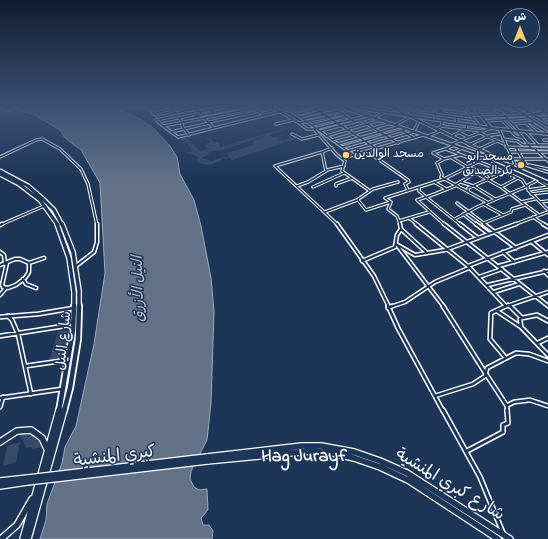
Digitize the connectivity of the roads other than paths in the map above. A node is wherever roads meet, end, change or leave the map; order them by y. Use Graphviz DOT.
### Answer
graph roads {
  1 [pos="175,131"];
  2 [pos="186,131"];
  3 [pos="203,131"];
  4 [pos="315,131"];
  5 [pos="320,131"];
  6 [pos="344,131"];
  7 [pos="349,131"];
  8 [pos="362,131"];
  9 [pos="397,131"];
  10 [pos="403,131"];
  11 [pos="414,131"];
  12 [pos="440,131"];
  13 [pos="464,131"];
  14 [pos="476,131"];
  15 [pos="512,131"];
  16 [pos="519,131"];
  17 [pos="523,131"];
  18 [pos="529,131"];
  19 [pos="535,131"];
  20 [pos="171,132"];
  21 [pos="380,132"];
  22 [pos="484,132"];
  23 [pos="526,132"];
  24 [pos="460,133"];
  25 [pos="480,133"];
  26 [pos="547,133"];
  27 [pos="292,134"];
  28 [pos="353,134"];
  29 [pos="407,134"];
  30 [pos="424,134"];
  31 [pos="500,134"];
  32 [pos="189,135"];
  33 [pos="318,135"];
  34 [pos="385,135"];
  35 [pos="326,136"];
  36 [pos="428,136"];
  37 [pos="451,136"];
  38 [pos="521,136"];
  39 [pos="469,137"];
  40 [pos="488,137"];
  41 [pos="360,138"];
  42 [pos="390,138"];
  43 [pos="414,138"];
  44 [pos="503,139"];
  45 [pos="332,140"];
  46 [pos="460,140"];
  47 [pos="544,140"];
  48 [pos="548,140"];
  49 [pos="365,141"];
  50 [pos="497,141"];
  51 [pos="398,143"];
  52 [pos="338,144"];
  53 [pos="370,144"];
  54 [pos="453,144"];
  55 [pos="505,144"];
  56 [pos="469,145"];
  57 [pos="548,145"];
  58 [pos="530,146"];
  59 [pos="539,146"];
  60 [pos="343,147"];
  61 [pos="506,147"];
  62 [pos="332,148"];
  63 [pos="463,148"];
  64 [pos="516,148"];
  65 [pos="377,149"];
  66 [pos="446,149"];
  67 [pos="478,149"];
  68 [pos="533,149"];
  69 [pos="542,149"];
  70 [pos="548,149"];
  71 [pos="348,151"];
  72 [pos="322,152"];
  73 [pos="368,152"];
  74 [pos="454,152"];
  75 [pos="475,152"];
  76 [pos="510,152"];
  77 [pos="519,152"];
  78 [pos="538,152"];
  79 [pos="548,152"];
  80 [pos="461,155"];
  81 [pos="355,156"];
  82 [pos="466,156"];
  83 [pos="0,157"];
  84 [pos="490,157"];
  85 [pos="342,158"];
  86 [pos="452,158"];
  87 [pos="514,158"];
  88 [pos="523,158"];
  89 [pos="544,158"];
  90 [pos="444,159"];
  91 [pos="548,159"];
  92 [pos="479,161"];
  93 [pos="548,161"];
  94 [pos="516,162"];
  95 [pos="512,165"];
  96 [pos="526,165"];
  97 [pos="344,166"];
  98 [pos="467,167"];
  99 [pos="493,167"];
  100 [pos="520,169"];
  101 [pos="548,169"];
  102 [pos="327,170"];
  103 [pos="504,171"];
  104 [pos="0,172"];
  105 [pos="480,172"];
  106 [pos="548,172"];
  107 [pos="344,173"];
  108 [pos="476,173"];
  109 [pos="537,177"];
  110 [pos="352,178"];
  111 [pos="492,178"];
  112 [pos="518,178"];
  113 [pos="444,179"];
  114 [pos="487,180"];
  115 [pos="538,181"];
  116 [pos="398,182"];
  117 [pos="434,182"];
  118 [pos="461,182"];
  119 [pos="547,182"];
  120 [pos="455,185"];
  121 [pos="297,186"];
  122 [pos="313,186"];
  123 [pos="336,186"];
  124 [pos="473,186"];
  125 [pos="527,186"];
  126 [pos="419,187"];
  127 [pos="501,187"];
  128 [pos="548,187"];
  129 [pos="408,190"];
  130 [pos="447,190"];
  131 [pos="528,190"];
  132 [pos="370,191"];
  133 [pos="468,192"];
  134 [pos="548,192"];
  135 [pos="507,193"];
  136 [pos="531,194"];
  137 [pos="427,197"];
  138 [pos="496,198"];
  139 [pos="536,199"];
  140 [pos="357,200"];
  141 [pos="548,201"];
  142 [pos="390,202"];
  143 [pos="487,202"];
  144 [pos="521,202"];
  145 [pos="539,202"];
  146 [pos="457,203"];
  147 [pos="484,204"];
  148 [pos="525,205"];
  149 [pos="44,206"];
  150 [pos="548,211"];
  151 [pos="324,212"];
  152 [pos="430,212"];
  153 [pos="468,212"];
  154 [pos="53,214"];
  155 [pos="463,214"];
  156 [pos="539,215"];
  157 [pos="502,216"];
  158 [pos="533,217"];
  159 [pos="410,218"];
  160 [pos="455,219"];
  161 [pos="400,221"];
  162 [pos="484,223"];
  163 [pos="0,225"];
  164 [pos="548,227"];
  165 [pos="401,229"];
  166 [pos="495,231"];
  167 [pos="489,234"];
  168 [pos="548,235"];
  169 [pos="478,238"];
  170 [pos="467,242"];
  171 [pos="532,242"];
  172 [pos="396,244"];
  173 [pos="516,248"];
  174 [pos="447,249"];
  175 [pos="0,252"];
  176 [pos="503,252"];
  177 [pos="427,253"];
  178 [pos="547,253"];
  179 [pos="71,255"];
  180 [pos="0,258"];
  181 [pos="5,258"];
  182 [pos="44,258"];
  183 [pos="488,258"];
  184 [pos="362,261"];
  185 [pos="514,262"];
  186 [pos="6,263"];
  187 [pos="30,263"];
  188 [pos="0,265"];
  189 [pos="76,266"];
  190 [pos="499,266"];
  191 [pos="469,267"];
  192 [pos="5,269"];
  193 [pos="502,269"];
  194 [pos="0,270"];
  195 [pos="548,271"];
  196 [pos="544,272"];
  197 [pos="548,275"];
  198 [pos="479,277"];
  199 [pos="513,278"];
  200 [pos="23,279"];
  201 [pos="520,284"];
  202 [pos="2,285"];
  203 [pos="488,285"];
  204 [pos="428,287"];
  205 [pos="36,288"];
  206 [pos="494,292"];
  207 [pos="548,292"];
  208 [pos="0,296"];
  209 [pos="534,296"];
  210 [pos="507,306"];
  211 [pos="548,306"];
  212 [pos="74,308"];
  213 [pos="388,308"];
  214 [pos="497,311"];
  215 [pos="8,316"];
  216 [pos="0,317"];
  217 [pos="522,318"];
  218 [pos="74,321"];
  219 [pos="548,322"];
  220 [pos="64,326"];
  221 [pos="521,327"];
  222 [pos="73,330"];
  223 [pos="18,334"];
  224 [pos="0,336"];
  225 [pos="548,338"];
  226 [pos="538,344"];
  227 [pos="548,355"];
  228 [pos="505,357"];
  229 [pos="70,359"];
  230 [pos="548,361"];
  231 [pos="26,366"];
  232 [pos="486,374"];
  233 [pos="64,389"];
  234 [pos="31,394"];
  235 [pos="435,396"];
  236 [pos="2,398"];
  237 [pos="507,406"];
  238 [pos="548,406"];
  239 [pos="0,407"];
  240 [pos="0,442"];
  241 [pos="467,451"];
  242 [pos="48,453"];
  243 [pos="207,459"];
  244 [pos="28,480"];
  245 [pos="0,481"];
  246 [pos="0,486"];
  247 [pos="36,491"];
  248 [pos="503,535"];
  249 [pos="1,539"];
  250 [pos="23,539"];
  251 [pos="28,539"];
  252 [pos="498,539"];
  253 [pos="510,539"];
  1 -- 20 [label="street"];
  2 -- 32 [label="street"];
  3 -- 32 [label="street"];
  4 -- 33 [label="street"];
  5 -- 35 [label="street"];
  6 -- 35 [label="street"];
  7 -- 28 [label="street"];
  8 -- 28 [label="street"];
  9 -- 34 [label="street"];
  10 -- 29 [label="street"];
  11 -- 29 [label="street"];
  11 -- 30 [label="main road"];
  12 -- 36 [label="street"];
  12 -- 37 [label="main road"];
  13 -- 24 [label="street"];
  14 -- 22 [label="street"];
  15 -- 38 [label="street"];
  16 -- 38 [label="street"];
  17 -- 23 [label="street"];
  18 -- 26 [label="main road"];
  19 -- 26 [label="main road"];
  20 -- 32 [label="street"];
  21 -- 34 [label="street"];
  21 -- 41 [label="street"];
  22 -- 25 [label="street"];
  23 -- 26 [label="street"];
  23 -- 59 [label="street"];
  24 -- 37 [label="street"];
  24 -- 39 [label="street"];
  25 -- 39 [label="street"];
  25 -- 40 [label="street"];
  27 -- 33 [label="street"];
  28 -- 41 [label="street"];
  28 -- 45 [label="street"];
  29 -- 42 [label="street"];
  29 -- 43 [label="street"];
  30 -- 36 [label="main road"];
  30 -- 43 [label="street"];
  31 -- 40 [label="street"];
  31 -- 44 [label="street"];
  33 -- 62 [label="street"];
  34 -- 42 [label="street"];
  34 -- 49 [label="street"];
  35 -- 45 [label="street"];
  36 -- 54 [label="main road"];
  37 -- 46 [label="main road"];
  38 -- 58 [label="street"];
  39 -- 46 [label="street"];
  40 -- 50 [label="street"];
  40 -- 56 [label="street"];
  41 -- 49 [label="street"];
  41 -- 52 [label="street"];
  42 -- 51 [label="street"];
  42 -- 53 [label="street"];
  43 -- 51 [label="street"];
  44 -- 55 [label="street"];
  44 -- 58 [label="street"];
  45 -- 52 [label="street"];
  46 -- 54 [label="street"];
  46 -- 56 [label="main road"];
  47 -- 48 [label="street"];
  49 -- 53 [label="street"];
  49 -- 60 [label="street"];
  50 -- 55 [label="street"];
  50 -- 67 [label="street"];
  51 -- 65 [label="street"];
  52 -- 60 [label="street"];
  53 -- 65 [label="street"];
  53 -- 71 [label="street"];
  54 -- 63 [label="main road"];
  54 -- 66 [label="street"];
  55 -- 61 [label="street"];
  56 -- 67 [label="main road"];
  57 -- 59 [label="street"];
  58 -- 59 [label="street"];
  58 -- 68 [label="street"];
  59 -- 69 [label="street"];
  60 -- 71 [label="street"];
  61 -- 64 [label="street"];
  61 -- 76 [label="street"];
  62 -- 72 [label="street"];
  62 -- 85 [label="street"];
  63 -- 74 [label="street"];
  63 -- 75 [label="main road"];
  64 -- 68 [label="street"];
  64 -- 77 [label="street"];
  65 -- 73 [label="street"];
  66 -- 74 [label="street"];
  66 -- 90 [label="street"];
  67 -- 95 [label="main road"];
  68 -- 69 [label="street"];
  68 -- 78 [label="street"];
  69 -- 70 [label="street"];
  71 -- 81 [label="street"];
  72 -- 102 [label="street"];
  72 -- 121 [label="street"];
  73 -- 81 [label="street"];
  73 -- 129 [label="street"];
  74 -- 80 [label="street"];
  75 -- 82 [label="street"];
  75 -- 84 [label="main road"];
  76 -- 77 [label="street"];
  76 -- 87 [label="street"];
  77 -- 78 [label="street"];
  77 -- 88 [label="street"];
  78 -- 79 [label="street"];
  78 -- 89 [label="street"];
  80 -- 82 [label="street"];
  80 -- 86 [label="street"];
  81 -- 85 [label="street"];
  82 -- 92 [label="street"];
  83 -- 189 [label="street"];
  84 -- 92 [label="street"];
  84 -- 95 [label="main road"];
  85 -- 97 [label="street"];
  86 -- 90 [label="street"];
  86 -- 98 [label="street"];
  87 -- 88 [label="street"];
  87 -- 94 [label="street"];
  88 -- 89 [label="street"];
  88 -- 96 [label="street"];
  89 -- 91 [label="street"];
  89 -- 93 [label="street"];
  90 -- 113 [label="street"];
  92 -- 98 [label="street"];
  92 -- 99 [label="street"];
  94 -- 95 [label="street"];
  94 -- 96 [label="street"];
  95 -- 100 [label="main road"];
  95 -- 103 [label="street"];
  95 -- 109 [label="main road"];
  96 -- 100 [label="street"];
  96 -- 101 [label="street"];
  96 -- 106 [label="street"];
  97 -- 102 [label="street"];
  97 -- 107 [label="street"];
  98 -- 105 [label="street"];
  98 -- 113 [label="street"];
  99 -- 103 [label="street"];
  99 -- 105 [label="street"];
  100 -- 119 [label="main road"];
  102 -- 121 [label="street"];
  103 -- 111 [label="street"];
  103 -- 112 [label="street"];
  104 -- 149 [label="main road, شارع النيل"];
  104 -- 154 [label="main road, شارع النيل"];
  105 -- 108 [label="street"];
  105 -- 111 [label="street"];
  107 -- 110 [label="street"];
  107 -- 122 [label="street"];
  108 -- 114 [label="street"];
  108 -- 118 [label="street"];
  109 -- 115 [label="street"];
  109 -- 119 [label="main road"];
  110 -- 123 [label="street"];
  110 -- 132 [label="street"];
  111 -- 114 [label="street"];
  112 -- 125 [label="street"];
  112 -- 127 [label="street"];
  113 -- 117 [label="street"];
  113 -- 120 [label="street"];
  114 -- 124 [label="street"];
  114 -- 127 [label="street"];
  115 -- 119 [label="street"];
  115 -- 125 [label="street"];
  115 -- 128 [label="street"];
  116 -- 132 [label="street"];
  117 -- 126 [label="street"];
  117 -- 130 [label="street"];
  118 -- 120 [label="street"];
  118 -- 124 [label="street"];
  120 -- 130 [label="street"];
  120 -- 133 [label="street"];
  121 -- 151 [label="street"];
  124 -- 133 [label="street"];
  124 -- 138 [label="street"];
  125 -- 131 [label="street"];
  125 -- 135 [label="street"];
  126 -- 129 [label="street"];
  126 -- 137 [label="street"];
  127 -- 135 [label="street"];
  128 -- 131 [label="street"];
  129 -- 142 [label="street"];
  130 -- 137 [label="street"];
  131 -- 136 [label="street"];
  132 -- 140 [label="street"];
  133 -- 143 [label="street"];
  134 -- 136 [label="street"];
  135 -- 138 [label="street"];
  135 -- 144 [label="street"];
  136 -- 139 [label="street"];
  137 -- 152 [label="street"];
  137 -- 160 [label="street"];
  138 -- 143 [label="street"];
  139 -- 144 [label="street"];
  139 -- 145 [label="street"];
  140 -- 142 [label="street"];
  140 -- 151 [label="street"];
  141 -- 145 [label="street"];
  142 -- 161 [label="street"];
  143 -- 147 [label="street"];
  144 -- 148 [label="street"];
  145 -- 150 [label="street"];
  146 -- 153 [label="street"];
  147 -- 153 [label="street"];
  147 -- 157 [label="street"];
  148 -- 156 [label="street"];
  148 -- 157 [label="street"];
  149 -- 154 [label="main road, شارع النيل"];
  149 -- 163 [label="street"];
  150 -- 156 [label="street"];
  151 -- 184 [label="street"];
  152 -- 159 [label="street"];
  152 -- 170 [label="street"];
  153 -- 155 [label="street"];
  153 -- 162 [label="street"];
  154 -- 179 [label="main road, شارع النيل"];
  155 -- 160 [label="street"];
  155 -- 167 [label="street"];
  156 -- 158 [label="street"];
  157 -- 162 [label="street"];
  158 -- 164 [label="street"];
  158 -- 166 [label="street"];
  159 -- 161 [label="street"];
  159 -- 174 [label="street"];
  160 -- 169 [label="street"];
  161 -- 165 [label="street"];
  162 -- 166 [label="street"];
  165 -- 172 [label="street"];
  165 -- 177 [label="street"];
  166 -- 167 [label="street"];
  166 -- 173 [label="street"];
  167 -- 169 [label="street"];
  168 -- 171 [label="street"];
  169 -- 170 [label="street"];
  170 -- 174 [label="street"];
  170 -- 183 [label="street"];
  171 -- 173 [label="street"];
  171 -- 178 [label="street"];
  172 -- 177 [label="street"];
  172 -- 184 [label="street"];
  172 -- 204 [label="street"];
  173 -- 176 [label="street"];
  174 -- 177 [label="street"];
  174 -- 191 [label="street"];
  175 -- 181 [label="street"];
  176 -- 183 [label="street"];
  176 -- 185 [label="street"];
  178 -- 185 [label="street"];
  179 -- 189 [label="main road, شارع النيل"];
  179 -- 212 [label="main road, شارع النيل"];
  180 -- 181 [label="street"];
  181 -- 186 [label="street"];
  182 -- 187 [label="street"];
  183 -- 190 [label="street"];
  183 -- 191 [label="street"];
  184 -- 213 [label="street"];
  185 -- 190 [label="street"];
  186 -- 187 [label="street"];
  186 -- 188 [label="street"];
  186 -- 192 [label="street"];
  187 -- 200 [label="street"];
  189 -- 251 [label="main road, شارع النيل"];
  190 -- 193 [label="street"];
  191 -- 198 [label="street"];
  191 -- 204 [label="street"];
  192 -- 194 [label="street"];
  192 -- 202 [label="street"];
  193 -- 198 [label="street"];
  193 -- 199 [label="street"];
  195 -- 196 [label="street"];
  196 -- 197 [label="street"];
  196 -- 199 [label="street"];
  198 -- 203 [label="street"];
  199 -- 201 [label="street"];
  199 -- 203 [label="street"];
  200 -- 202 [label="street"];
  200 -- 205 [label="street"];
  201 -- 206 [label="street"];
  201 -- 209 [label="street"];
  202 -- 208 [label="street"];
  203 -- 206 [label="street"];
  204 -- 213 [label="street"];
  204 -- 232 [label="street"];
  206 -- 210 [label="street"];
  207 -- 209 [label="street"];
  209 -- 210 [label="street"];
  209 -- 211 [label="street"];
  210 -- 214 [label="street"];
  210 -- 217 [label="street"];
  212 -- 215 [label="street"];
  212 -- 218 [label="main road, شارع النيل"];
  213 -- 235 [label="street"];
  214 -- 221 [label="street"];
  214 -- 228 [label="street"];
  215 -- 216 [label="street"];
  215 -- 223 [label="street"];
  217 -- 219 [label="street"];
  217 -- 221 [label="street"];
  218 -- 220 [label="street"];
  218 -- 222 [label="main road, شارع النيل"];
  220 -- 222 [label="street"];
  220 -- 223 [label="street"];
  221 -- 226 [label="street"];
  222 -- 229 [label="main road, شارع النيل"];
  223 -- 224 [label="street"];
  223 -- 231 [label="street"];
  225 -- 226 [label="street"];
  226 -- 227 [label="street"];
  228 -- 230 [label="street"];
  228 -- 232 [label="street"];
  229 -- 231 [label="street"];
  229 -- 233 [label="main road, شارع النيل"];
  231 -- 234 [label="street"];
  232 -- 235 [label="street"];
  232 -- 237 [label="street"];
  233 -- 234 [label="street"];
  233 -- 242 [label="main road, شارع النيل"];
  234 -- 236 [label="street"];
  235 -- 241 [label="street"];
  236 -- 239 [label="street"];
  237 -- 238 [label="street"];
  237 -- 241 [label="street"];
  240 -- 242 [label="main road"];
  241 -- 248 [label="street"];
  242 -- 247 [label="main road, شارع النيل"];
  243 -- 244 [label="main road, كبري المنشية, bridge"];
  243 -- 248 [label="main road, شارع كبري المنشية"];
  243 -- 252 [label="main road, شارع كبري المنشية"];
  244 -- 245 [label="main road"];
  244 -- 246 [label="main road"];
  247 -- 249 [label="main road"];
  247 -- 250 [label="main road, شارع النيل"];
  248 -- 253 [label="main road, شارع كبري المنشية"];
}
